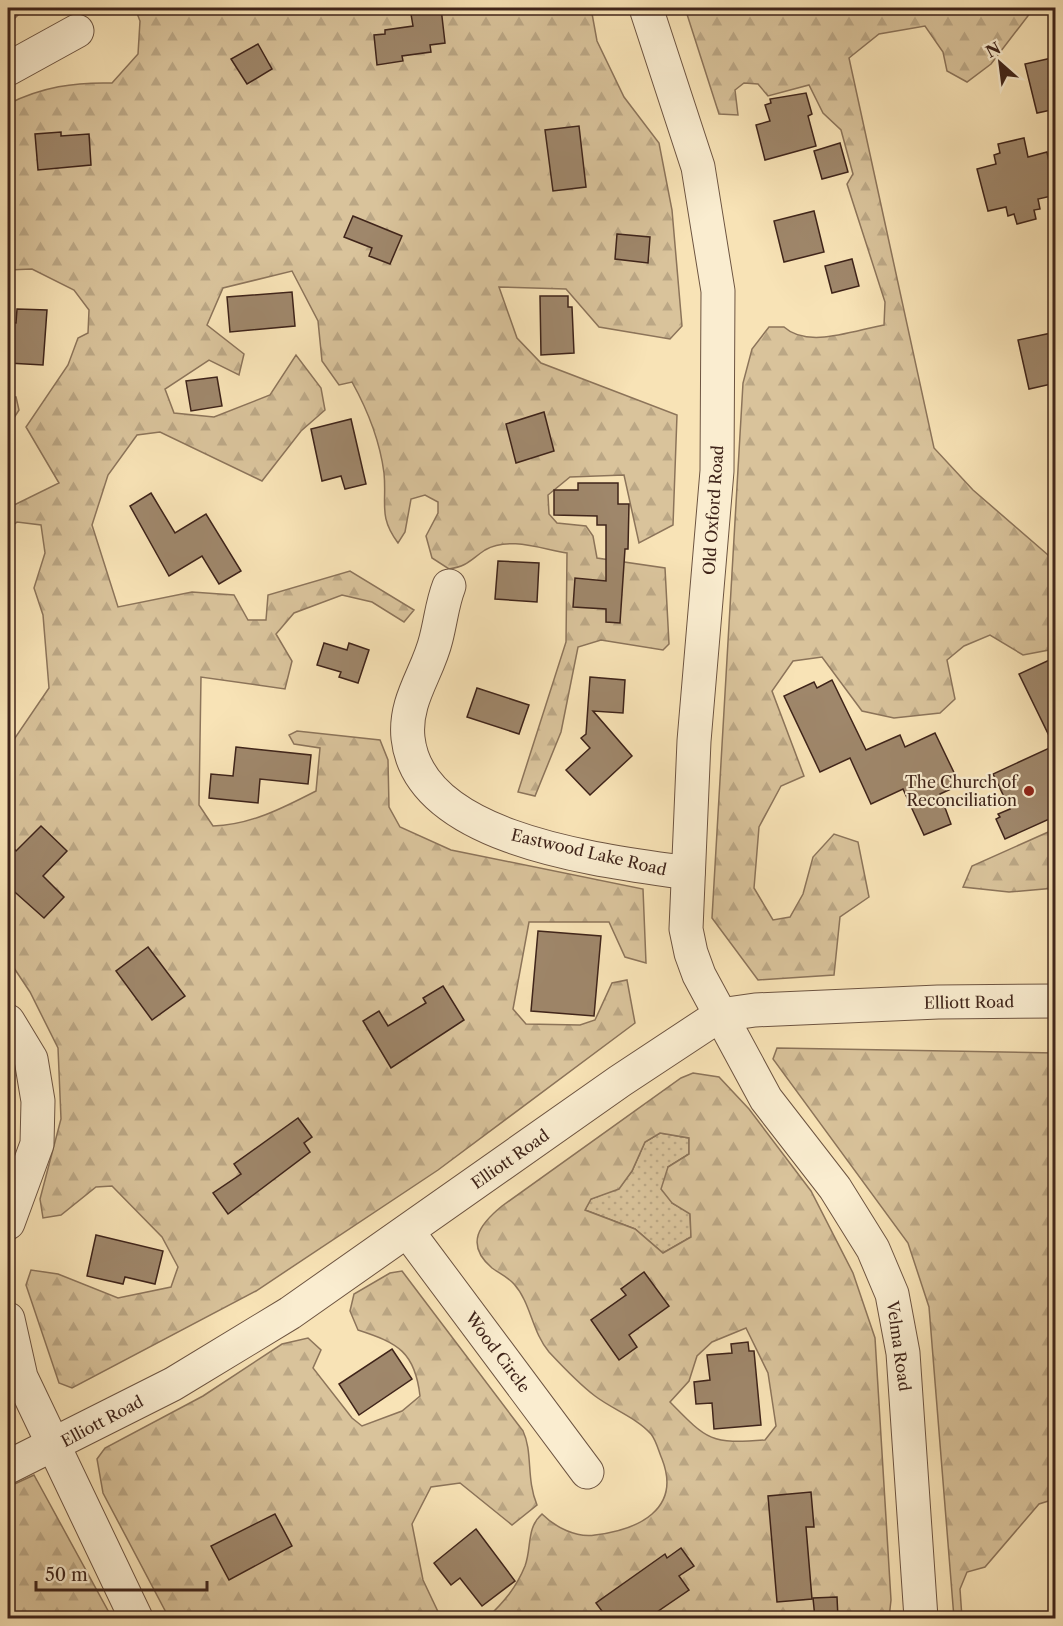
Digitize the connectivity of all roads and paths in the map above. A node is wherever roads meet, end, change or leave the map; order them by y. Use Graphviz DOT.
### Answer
graph roads {
  1 [pos="646,8"];
  2 [pos="77,31"];
  3 [pos="8,69"];
  4 [pos="449,586"];
  5 [pos="688,873"];
  6 [pos="1056,1000"];
  7 [pos="720,1015"];
  8 [pos="8,1021"];
  9 [pos="8,1223"];
  10 [pos="408,1232"];
  11 [pos="8,1319"];
  12 [pos="54,1446"];
  13 [pos="8,1467"];
  14 [pos="587,1472"];
  15 [pos="136,1618"];
  16 [pos="921,1618"];
  1 -- 5 [label="street, Old Oxford Road"];
  2 -- 3 [label="street"];
  4 -- 5 [label="street, Eastwood Lake Road"];
  5 -- 7 [label="street, Old Oxford Road"];
  6 -- 7 [label="street, Elliott Road"];
  7 -- 10 [label="street, Elliott Road"];
  7 -- 16 [label="street, Velma Road"];
  8 -- 9 [label="street"];
  10 -- 12 [label="street, Elliott Road"];
  10 -- 14 [label="street, Wood Circle"];
  11 -- 12 [label="street"];
  12 -- 13 [label="street, Elliott Road"];
  12 -- 15 [label="street"];
}
